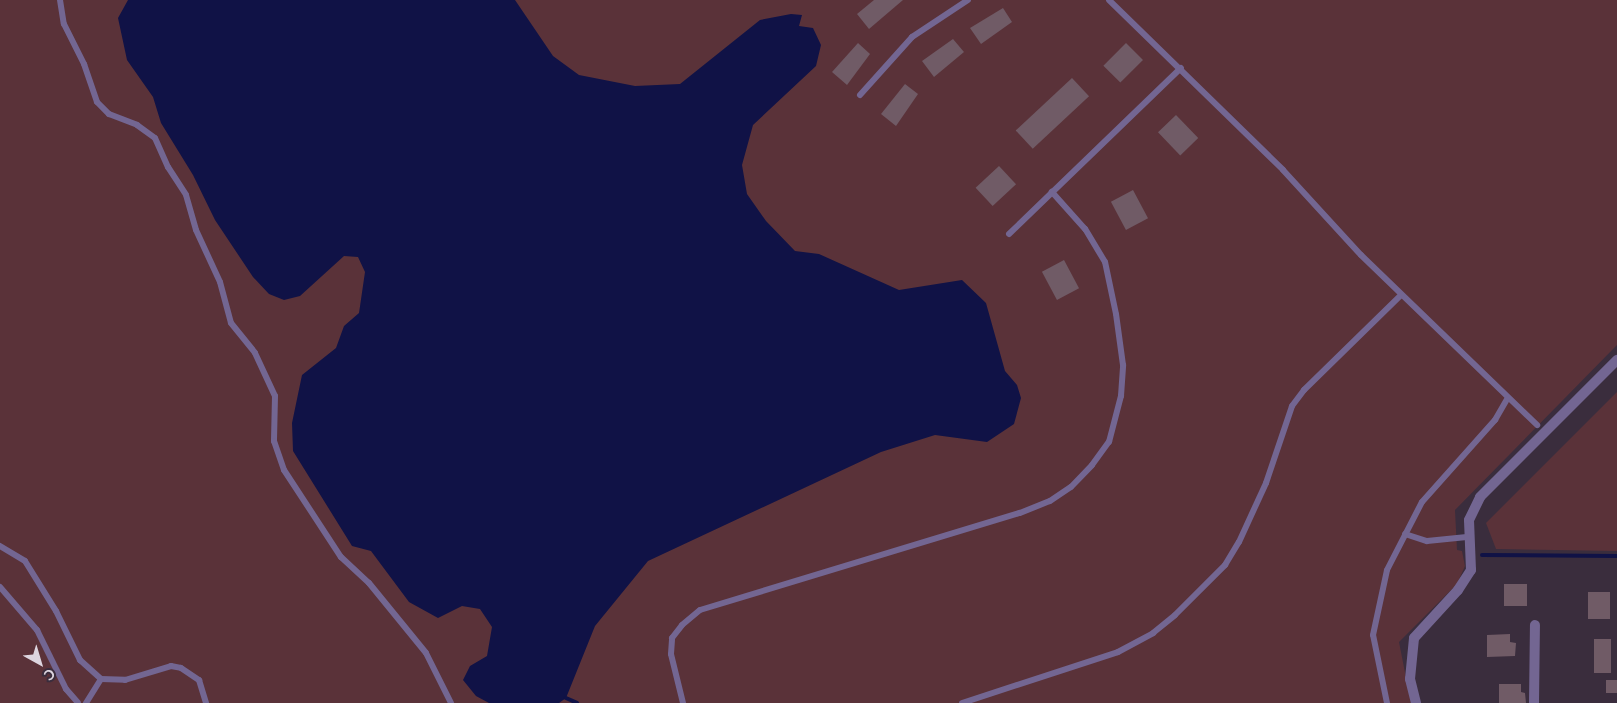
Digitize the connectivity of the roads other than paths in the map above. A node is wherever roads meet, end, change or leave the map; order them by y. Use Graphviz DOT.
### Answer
graph roads {
  1 [pos="60,0"];
  2 [pos="968,0"];
  3 [pos="1109,0"];
  4 [pos="1181,68"];
  5 [pos="860,95"];
  6 [pos="1052,192"];
  7 [pos="1009,234"];
  8 [pos="1401,295"];
  9 [pos="1617,360"];
  10 [pos="1507,399"];
  11 [pos="1537,425"];
  12 [pos="1405,534"];
  13 [pos="1467,537"];
  14 [pos="0,546"];
  15 [pos="0,586"];
  16 [pos="1535,625"];
  17 [pos="102,679"];
  18 [pos="78,703"];
  19 [pos="86,703"];
  20 [pos="206,703"];
  21 [pos="451,703"];
  22 [pos="683,703"];
  23 [pos="962,703"];
  24 [pos="1387,703"];
  25 [pos="1416,703"];
  26 [pos="1534,703"];
  1 -- 21 [label="lane"];
  2 -- 5 [label="lane"];
  3 -- 4 [label="lane"];
  4 -- 6 [label="lane"];
  4 -- 8 [label="lane"];
  6 -- 7 [label="lane"];
  6 -- 22 [label="lane"];
  8 -- 10 [label="lane"];
  8 -- 23 [label="lane"];
  9 -- 13 [label="street"];
  10 -- 11 [label="lane"];
  10 -- 12 [label="lane"];
  12 -- 13 [label="lane"];
  12 -- 24 [label="lane"];
  13 -- 25 [label="street"];
  14 -- 17 [label="lane"];
  15 -- 18 [label="lane"];
  16 -- 26 [label="street"];
  17 -- 19 [label="lane"];
  17 -- 20 [label="lane"];
}
